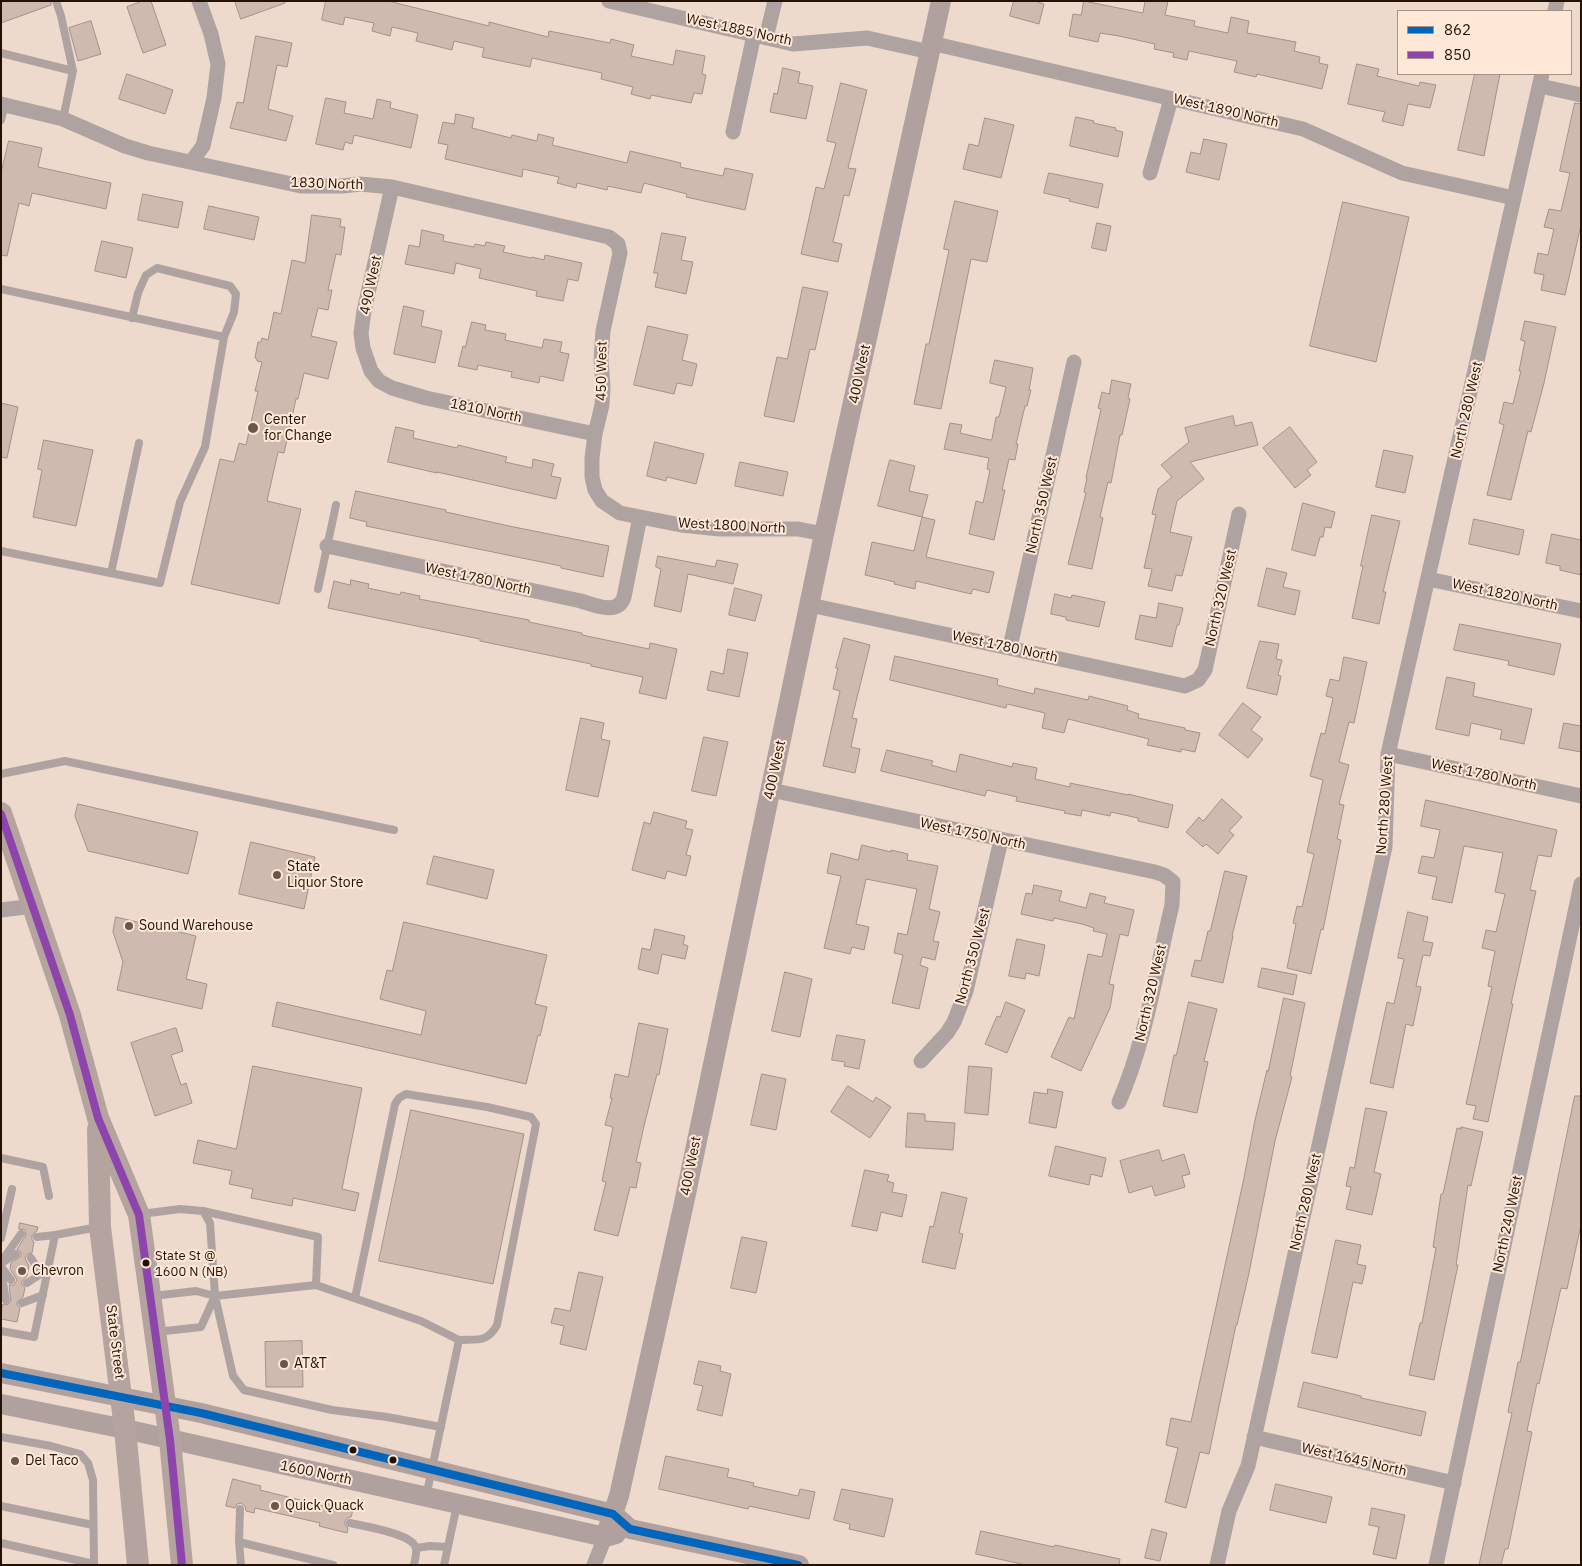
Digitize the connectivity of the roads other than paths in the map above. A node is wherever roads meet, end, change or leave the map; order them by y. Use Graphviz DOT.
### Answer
graph roads {
  1 [pos="56,1"];
  2 [pos="199,1"];
  3 [pos="609,1"];
  4 [pos="776,1"];
  5 [pos="941,1"];
  6 [pos="760,36"];
  7 [pos="931,48"];
  8 [pos="1,53"];
  9 [pos="72,71"];
  10 [pos="1541,80"];
  11 [pos="1581,95"];
  12 [pos="1171,99"];
  13 [pos="3,104"];
  14 [pos="63,119"];
  15 [pos="1,120"];
  16 [pos="733,132"];
  17 [pos="191,162"];
  18 [pos="1150,173"];
  19 [pos="392,187"];
  20 [pos="1514,198"];
  21 [pos="620,252"];
  22 [pos="1,289"];
  23 [pos="132,318"];
  24 [pos="224,337"];
  25 [pos="1074,362"];
  26 [pos="379,381"];
  27 [pos="595,434"];
  28 [pos="139,443"];
  29 [pos="595,490"];
  30 [pos="336,505"];
  31 [pos="1239,514"];
  32 [pos="640,517"];
  33 [pos="824,534"];
  34 [pos="327,546"];
  35 [pos="1,551"];
  36 [pos="111,573"];
  37 [pos="1428,579"];
  38 [pos="318,589"];
  39 [pos="810,605"];
  40 [pos="1581,611"];
  41 [pos="1010,647"];
  42 [pos="1198,680"];
  43 [pos="1388,754"];
  44 [pos="1,774"];
  45 [pos="771,790"];
  46 [pos="1581,796"];
  47 [pos="1,813"];
  48 [pos="394,830"];
  49 [pos="1001,840"];
  50 [pos="1173,882"];
  51 [pos="1581,884"];
  52 [pos="34,906"];
  53 [pos="1,910"];
  54 [pos="921,1061"];
  55 [pos="1119,1102"];
  56 [pos="98,1118"];
  57 [pos="1,1158"];
  58 [pos="12,1189"];
  59 [pos="49,1196"];
  60 [pos="203,1212"];
  61 [pos="139,1215"];
  62 [pos="100,1227"];
  63 [pos="20,1234"];
  64 [pos="55,1235"];
  65 [pos="37,1237"];
  66 [pos="1,1238"];
  67 [pos="16,1254"];
  68 [pos="31,1258"];
  69 [pos="1,1264"];
  70 [pos="1,1272"];
  71 [pos="44,1275"];
  72 [pos="11,1280"];
  73 [pos="27,1284"];
  74 [pos="316,1285"];
  75 [pos="43,1295"];
  76 [pos="150,1296"];
  77 [pos="215,1296"];
  78 [pos="355,1298"];
  79 [pos="6,1300"];
  80 [pos="22,1303"];
  81 [pos="1,1331"];
  82 [pos="156,1332"];
  83 [pos="459,1340"];
  84 [pos="1,1373"];
  85 [pos="121,1398"];
  86 [pos="1,1404"];
  87 [pos="166,1407"];
  88 [pos="442,1427"];
  89 [pos="125,1429"];
  90 [pos="1254,1437"];
  91 [pos="1,1438"];
  92 [pos="170,1440"];
  93 [pos="433,1469"];
  94 [pos="1454,1483"];
  95 [pos="426,1497"];
  96 [pos="457,1505"];
  97 [pos="1,1506"];
  98 [pos="240,1509"];
  99 [pos="613,1514"];
  100 [pos="350,1523"];
  101 [pos="93,1525"];
  102 [pos="630,1529"];
  103 [pos="605,1538"];
  104 [pos="239,1542"];
  105 [pos="1,1543"];
  106 [pos="448,1547"];
  107 [pos="416,1548"];
  108 [pos="773,1562"];
  109 [pos="97,1564"];
  110 [pos="138,1565"];
  111 [pos="182,1565"];
  112 [pos="241,1565"];
  113 [pos="333,1565"];
  114 [pos="414,1565"];
  115 [pos="444,1565"];
  116 [pos="594,1565"];
  117 [pos="799,1565"];
  118 [pos="1217,1565"];
  119 [pos="1436,1565"];
  1 -- 9 [label="lane"];
  2 -- 17 [label="street"];
  3 -- 6 [label="street, West 1885 North"];
  4 -- 6 [label="street"];
  5 -- 7 [label="street, 400 West"];
  6 -- 7 [label="street, West 1885 North"];
  6 -- 16 [label="street"];
  7 -- 12 [label="street, West 1890 North"];
  7 -- 33 [label="street, 400 West"];
  8 -- 9 [label="lane"];
  9 -- 14 [label="lane"];
  10 -- 11 [label="street"];
  10 -- 20 [label="street, North 280 West"];
  12 -- 18 [label="street"];
  12 -- 20 [label="street, West 1890 North"];
  13 -- 14 [label="street, 1830 North"];
  13 -- 15 [label="lane"];
  14 -- 17 [label="street, 1830 North"];
  17 -- 19 [label="street, 1830 North"];
  19 -- 21 [label="street, 1830 North"];
  19 -- 26 [label="street, 490 West"];
  20 -- 37 [label="street, North 280 West"];
  21 -- 27 [label="street, 450 West"];
  22 -- 23 [label="lane"];
  23 -- 24 [label="lane"];
  23 -- 24 [label="lane"];
  24 -- 36 [label="lane"];
  25 -- 41 [label="street, North 350 West"];
  26 -- 27 [label="street, 1810 North"];
  27 -- 29 [label="street, 450 West"];
  28 -- 36 [label="lane"];
  29 -- 32 [label="street, West 1800 North"];
  30 -- 34 [label="lane"];
  31 -- 42 [label="street, North 320 West"];
  32 -- 33 [label="street, West 1800 North"];
  32 -- 34 [label="street, West 1780 North"];
  33 -- 39 [label="street, 400 West"];
  34 -- 38 [label="lane"];
  35 -- 36 [label="lane"];
  37 -- 40 [label="street, West 1820 North"];
  37 -- 43 [label="street, North 280 West"];
  39 -- 41 [label="street, West 1780 North"];
  39 -- 45 [label="street, 400 West"];
  41 -- 42 [label="street, West 1780 North"];
  43 -- 46 [label="street, West 1780 North"];
  43 -- 90 [label="street, North 280 West"];
  44 -- 48 [label="lane"];
  45 -- 49 [label="street, West 1750 North"];
  45 -- 99 [label="street, 400 West"];
  47 -- 52 [label="main road, State Street"];
  49 -- 50 [label="street, West 1750 North"];
  49 -- 54 [label="street, North 350 West"];
  50 -- 55 [label="street, North 320 West"];
  51 -- 94 [label="street, North 240 West"];
  52 -- 53 [label="street"];
  52 -- 56 [label="main road, State Street"];
  56 -- 61 [label="main road, State Street"];
  56 -- 62 [label="main road, State Street"];
  57 -- 59 [label="lane"];
  58 -- 66 [label="lane"];
  60 -- 61 [label="lane"];
  60 -- 74 [label="lane"];
  60 -- 77 [label="lane"];
  61 -- 76 [label="main road, State Street"];
  62 -- 64 [label="lane"];
  62 -- 85 [label="main road, State Street"];
  63 -- 69 [label="lane"];
  64 -- 65 [label="lane"];
  64 -- 71 [label="lane"];
  67 -- 69 [label="lane"];
  68 -- 71 [label="lane"];
  69 -- 72 [label="lane"];
  70 -- 79 [label="lane"];
  71 -- 73 [label="lane"];
  71 -- 75 [label="lane"];
  74 -- 77 [label="lane"];
  74 -- 78 [label="lane"];
  75 -- 80 [label="lane"];
  75 -- 81 [label="lane"];
  76 -- 77 [label="lane"];
  76 -- 82 [label="main road, State Street"];
  77 -- 82 [label="lane"];
  77 -- 88 [label="lane"];
  78 -- 83 [label="lane"];
  78 -- 83 [label="lane"];
  82 -- 87 [label="main road, State Street"];
  83 -- 88 [label="lane"];
  84 -- 85 [label="street"];
  85 -- 87 [label="street"];
  85 -- 89 [label="main road, State Street"];
  86 -- 89 [label="street, 1600 North"];
  87 -- 92 [label="main road, State Street"];
  87 -- 93 [label="street"];
  88 -- 93 [label="lane"];
  89 -- 92 [label="street, 1600 North"];
  89 -- 110 [label="main road, State Street"];
  90 -- 94 [label="street, West 1645 North"];
  90 -- 118 [label="street, North 280 West"];
  91 -- 101 [label="lane"];
  92 -- 95 [label="street, 1600 North"];
  92 -- 111 [label="main road, State Street"];
  93 -- 95 [label="lane"];
  93 -- 99 [label="street"];
  94 -- 119 [label="street, North 240 West"];
  95 -- 96 [label="street, 1600 North"];
  96 -- 103 [label="street, 1600 North"];
  96 -- 106 [label="lane"];
  97 -- 101 [label="lane"];
  98 -- 104 [label="lane"];
  99 -- 102 [label="street"];
  99 -- 103 [label="street, 400 West"];
  100 -- 107 [label="lane"];
  101 -- 109 [label="lane"];
  102 -- 103 [label="street"];
  102 -- 108 [label="street"];
  103 -- 116 [label="street"];
  104 -- 112 [label="lane"];
  104 -- 113 [label="lane"];
  105 -- 109 [label="lane"];
  106 -- 107 [label="lane"];
  106 -- 115 [label="lane"];
  107 -- 114 [label="lane"];
  108 -- 117 [label="street"];
}
